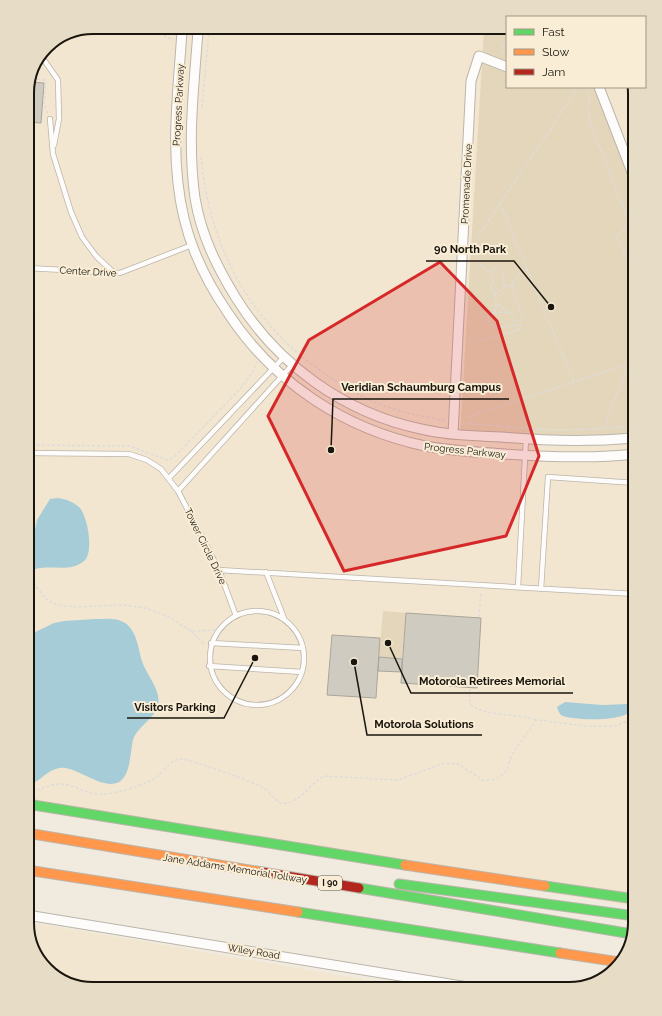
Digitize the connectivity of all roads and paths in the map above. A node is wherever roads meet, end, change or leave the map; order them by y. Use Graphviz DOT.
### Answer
graph roads {
  1 [pos="164,34"];
  2 [pos="182,34"];
  3 [pos="198,34"];
  4 [pos="209,34"];
  5 [pos="170,39"];
  6 [pos="506,39"];
  7 [pos="506,53"];
  8 [pos="46,58"];
  9 [pos="506,68"];
  10 [pos="36,79"];
  11 [pos="578,88"];
  12 [pos="586,88"];
  13 [pos="599,88"];
  14 [pos="201,113"];
  15 [pos="50,119"];
  16 [pos="52,151"];
  17 [pos="200,152"];
  18 [pos="628,162"];
  19 [pos="500,204"];
  20 [pos="628,221"];
  21 [pos="477,238"];
  22 [pos="192,245"];
  23 [pos="628,259"];
  24 [pos="479,264"];
  25 [pos="34,268"];
  26 [pos="527,268"];
  27 [pos="113,272"];
  28 [pos="491,272"];
  29 [pos="512,285"];
  30 [pos="504,286"];
  31 [pos="495,294"];
  32 [pos="497,303"];
  33 [pos="509,312"];
  34 [pos="494,313"];
  35 [pos="520,325"];
  36 [pos="514,326"];
  37 [pos="474,342"];
  38 [pos="284,357"];
  39 [pos="256,364"];
  40 [pos="628,364"];
  41 [pos="292,365"];
  42 [pos="628,367"];
  43 [pos="274,368"];
  44 [pos="282,376"];
  45 [pos="574,382"];
  46 [pos="453,422"];
  47 [pos="470,424"];
  48 [pos="628,426"];
  49 [pos="604,428"];
  50 [pos="453,434"];
  51 [pos="628,438"];
  52 [pos="526,439"];
  53 [pos="34,445"];
  54 [pos="34,453"];
  55 [pos="628,454"];
  56 [pos="526,456"];
  57 [pos="169,478"];
  58 [pos="628,483"];
  59 [pos="178,490"];
  60 [pos="219,570"];
  61 [pos="266,572"];
  62 [pos="34,582"];
  63 [pos="518,587"];
  64 [pos="541,588"];
  65 [pos="481,592"];
  66 [pos="628,594"];
  67 [pos="236,616"];
  68 [pos="479,617"];
  69 [pos="284,618"];
  70 [pos="218,630"];
  71 [pos="191,631"];
  72 [pos="211,644"];
  73 [pos="303,648"];
  74 [pos="210,650"];
  75 [pos="209,666"];
  76 [pos="302,672"];
  77 [pos="470,689"];
  78 [pos="536,720"];
  79 [pos="628,721"];
  80 [pos="34,792"];
  81 [pos="34,805"];
  82 [pos="34,834"];
  83 [pos="91,844"];
  84 [pos="34,871"];
  85 [pos="376,881"];
  86 [pos="392,883"];
  87 [pos="628,898"];
  88 [pos="628,915"];
  89 [pos="34,916"];
  90 [pos="627,933"];
  91 [pos="614,961"];
  92 [pos="437,982"];
  1 -- 5 [label="path"];
  2 -- 22 [label="street, Progress Parkway"];
  3 -- 38 [label="street, Progress Parkway"];
  4 -- 14 [label="path"];
  6 -- 7 [label="path"];
  8 -- 16 [label="lane"];
  9 -- 46 [label="street, Promenade Drive"];
  10 -- 15 [label="path"];
  11 -- 19 [label="path"];
  12 -- 20 [label="path"];
  13 -- 18 [label="street"];
  15 -- 16 [label="lane"];
  16 -- 27 [label="lane"];
  17 -- 46 [label="path"];
  19 -- 21 [label="path"];
  19 -- 26 [label="path"];
  20 -- 23 [label="path"];
  22 -- 27 [label="lane, Center Drive"];
  22 -- 43 [label="street, Progress Parkway"];
  24 -- 28 [label="path"];
  25 -- 27 [label="lane, Center Drive"];
  26 -- 29 [label="path"];
  26 -- 45 [label="path"];
  28 -- 30 [label="path"];
  28 -- 31 [label="path"];
  29 -- 30 [label="path"];
  29 -- 35 [label="path"];
  30 -- 31 [label="path"];
  31 -- 32 [label="path"];
  32 -- 33 [label="path"];
  32 -- 34 [label="path"];
  33 -- 34 [label="path"];
  33 -- 36 [label="path"];
  34 -- 36 [label="path"];
  35 -- 36 [label="path"];
  35 -- 37 [label="path"];
  38 -- 41 [label="street, Progress Parkway"];
  38 -- 43 [label="lane"];
  39 -- 53 [label="path"];
  40 -- 45 [label="path"];
  41 -- 44 [label="lane"];
  41 -- 50 [label="street, Progress Parkway"];
  42 -- 49 [label="path"];
  43 -- 44 [label="street, Progress Parkway"];
  43 -- 57 [label="lane"];
  44 -- 56 [label="street, Progress Parkway"];
  44 -- 59 [label="lane"];
  45 -- 47 [label="path"];
  46 -- 47 [label="path"];
  46 -- 50 [label="street, Promenade Drive"];
  47 -- 49 [label="path"];
  48 -- 49 [label="path"];
  50 -- 52 [label="street, Progress Parkway"];
  51 -- 52 [label="street, Progress Parkway"];
  52 -- 56 [label="lane"];
  54 -- 57 [label="lane, Tower Circle Drive"];
  55 -- 56 [label="street, Progress Parkway"];
  56 -- 63 [label="lane"];
  57 -- 59 [label="lane, Tower Circle Drive"];
  58 -- 64 [label="lane"];
  59 -- 60 [label="lane, Tower Circle Drive"];
  60 -- 61 [label="lane"];
  60 -- 67 [label="lane, Tower Circle Drive"];
  61 -- 63 [label="lane"];
  61 -- 69 [label="lane"];
  62 -- 71 [label="path"];
  63 -- 64 [label="lane"];
  64 -- 66 [label="lane"];
  65 -- 68 [label="path"];
  67 -- 69 [label="lane"];
  67 -- 70 [label="lane"];
  69 -- 73 [label="lane"];
  70 -- 71 [label="path"];
  70 -- 72 [label="lane"];
  71 -- 74 [label="path"];
  72 -- 73 [label="lane"];
  72 -- 74 [label="lane"];
  73 -- 76 [label="lane"];
  74 -- 75 [label="lane"];
  75 -- 76 [label="lane"];
  75 -- 76 [label="lane"];
  77 -- 78 [label="path"];
  78 -- 79 [label="path"];
  78 -- 80 [label="path"];
  81 -- 87 [label="highway"];
  82 -- 83 [label="highway, Jane Addams Memorial Tollway / I 90"];
  83 -- 85 [label="highway"];
  83 -- 90 [label="highway, Jane Addams Memorial Tollway / I 90"];
  84 -- 91 [label="highway"];
  86 -- 88 [label="highway"];
  89 -- 92 [label="street, Wiley Road"];
}
